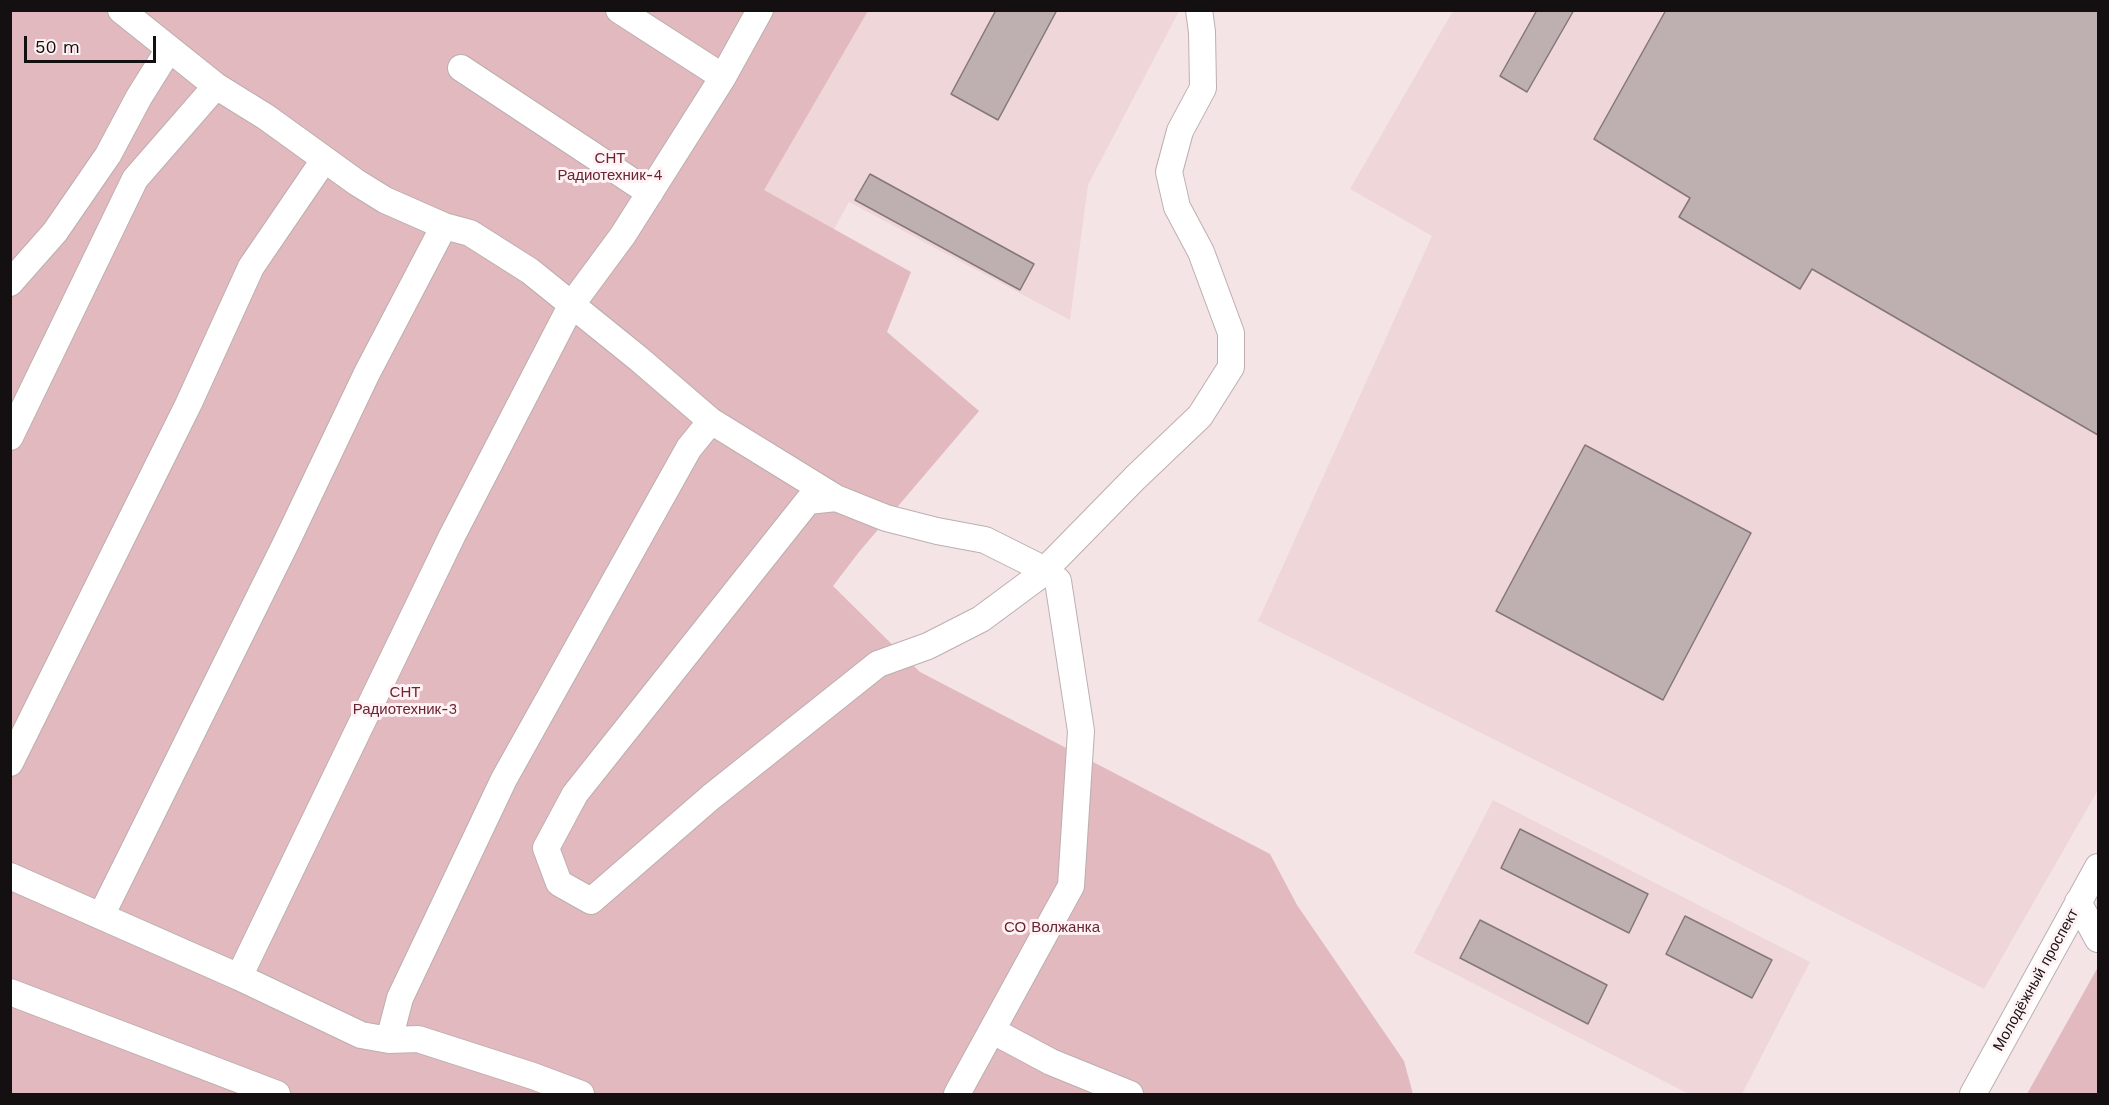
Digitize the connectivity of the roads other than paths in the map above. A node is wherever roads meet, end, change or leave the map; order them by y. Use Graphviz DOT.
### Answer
graph roads {
  1 [pos="121,10"];
  2 [pos="619,10"];
  3 [pos="760,10"];
  4 [pos="1199,10"];
  5 [pos="169,49"];
  6 [pos="460,68"];
  7 [pos="723,77"];
  8 [pos="216,86"];
  9 [pos="324,160"];
  10 [pos="650,193"];
  11 [pos="444,226"];
  12 [pos="10,283"];
  13 [pos="572,304"];
  14 [pos="711,421"];
  15 [pos="10,437"];
  16 [pos="836,498"];
  17 [pos="1045,570"];
  18 [pos="10,763"];
  19 [pos="2098,867"];
  20 [pos="10,876"];
  21 [pos="2078,902"];
  22 [pos="101,916"];
  23 [pos="2098,939"];
  24 [pos="239,976"];
  25 [pos="10,992"];
  26 [pos="993,1031"];
  27 [pos="389,1040"];
  28 [pos="277,1095"];
  29 [pos="581,1095"];
  30 [pos="957,1095"];
  31 [pos="1130,1095"];
  32 [pos="1973,1095"];
  1 -- 5 [label="street"];
  2 -- 7 [label="street"];
  3 -- 7 [label="street"];
  4 -- 17 [label="street"];
  5 -- 8 [label="street"];
  5 -- 12 [label="street"];
  6 -- 10 [label="street"];
  7 -- 10 [label="street"];
  8 -- 9 [label="street"];
  8 -- 15 [label="street"];
  9 -- 11 [label="street"];
  9 -- 18 [label="street"];
  10 -- 13 [label="street"];
  11 -- 13 [label="street"];
  11 -- 22 [label="street"];
  13 -- 14 [label="street"];
  13 -- 24 [label="street"];
  14 -- 16 [label="street"];
  14 -- 27 [label="street"];
  16 -- 17 [label="street"];
  16 -- 17 [label="street"];
  17 -- 26 [label="street"];
  19 -- 21 [label="street, Молодёжный проспект"];
  20 -- 22 [label="street"];
  21 -- 23 [label="street"];
  21 -- 32 [label="street, Молодёжный проспект"];
  22 -- 24 [label="street"];
  24 -- 27 [label="street"];
  25 -- 28 [label="street"];
  26 -- 30 [label="street"];
  26 -- 31 [label="street"];
  27 -- 29 [label="street"];
}
